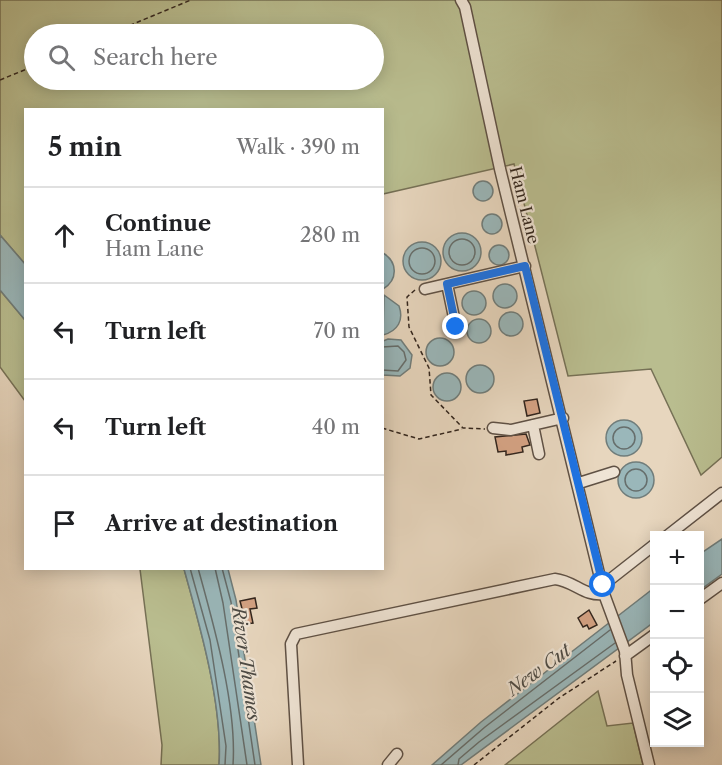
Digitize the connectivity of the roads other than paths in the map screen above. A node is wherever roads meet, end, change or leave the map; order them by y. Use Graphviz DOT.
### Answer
graph roads {
  1 [pos="461,0"];
  2 [pos="525,266"];
  3 [pos="447,284"];
  4 [pos="425,288"];
  5 [pos="456,327"];
  6 [pos="563,418"];
  7 [pos="533,425"];
  8 [pos="493,428"];
  9 [pos="539,454"];
  10 [pos="614,472"];
  11 [pos="579,483"];
  12 [pos="722,493"];
  13 [pos="673,531"];
  14 [pos="650,549"];
  15 [pos="722,583"];
  16 [pos="603,590"];
  17 [pos="704,596"];
  18 [pos="650,638"];
  19 [pos="625,654"];
  20 [pos="398,754"];
  21 [pos="298,765"];
  22 [pos="388,765"];
  23 [pos="649,765"];
  1 -- 2 [label="street, Ham Lane"];
  2 -- 3 [label="street"];
  2 -- 6 [label="street, Ham Lane"];
  3 -- 4 [label="street"];
  3 -- 5 [label="street"];
  6 -- 7 [label="street"];
  6 -- 11 [label="street, Ham Lane"];
  7 -- 8 [label="street"];
  7 -- 9 [label="street"];
  10 -- 11 [label="street"];
  11 -- 16 [label="street, Ham Lane"];
  12 -- 13 [label="street"];
  14 -- 16 [label="street"];
  15 -- 17 [label="street"];
  16 -- 19 [label="street, Ham Lane"];
  16 -- 21 [label="street"];
  18 -- 19 [label="street"];
  19 -- 23 [label="street, Ham Lane"];
  20 -- 22 [label="street"];
}
